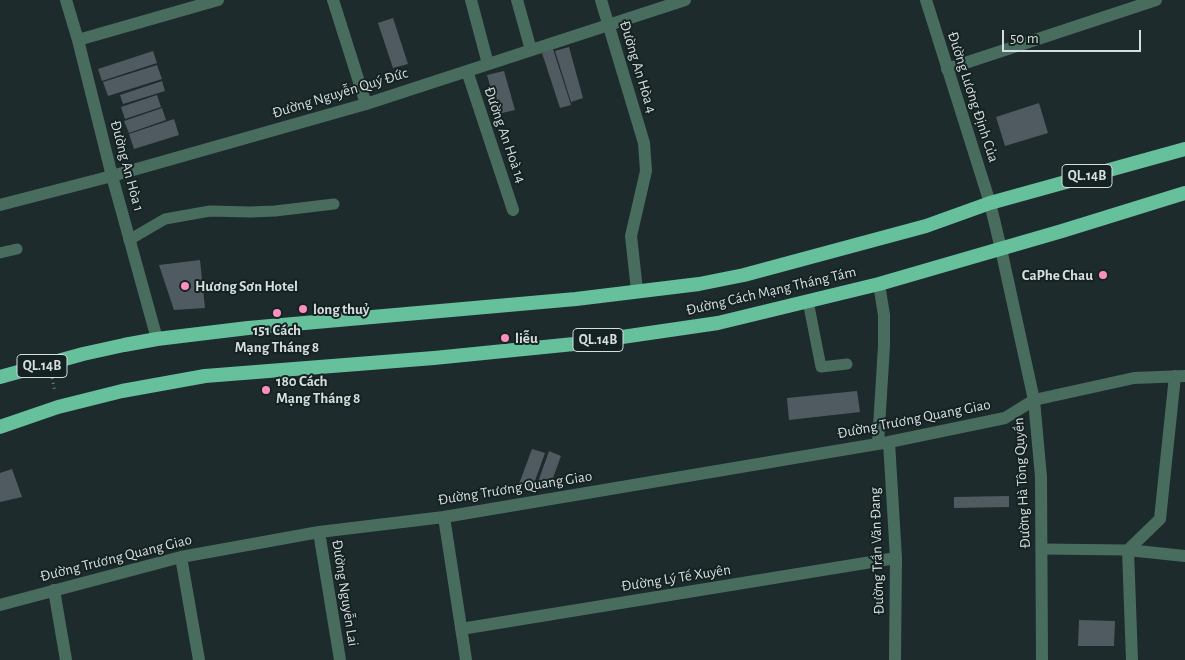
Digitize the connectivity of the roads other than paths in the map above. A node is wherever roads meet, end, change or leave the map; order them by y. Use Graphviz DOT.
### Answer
graph roads {
  1 [pos="66,0"];
  2 [pos="218,0"];
  3 [pos="332,0"];
  4 [pos="470,0"];
  5 [pos="517,0"];
  6 [pos="601,0"];
  7 [pos="685,0"];
  8 [pos="926,0"];
  9 [pos="1156,0"];
  10 [pos="608,25"];
  11 [pos="78,40"];
  12 [pos="531,50"];
  13 [pos="488,64"];
  14 [pos="947,69"];
  15 [pos="467,71"];
  16 [pos="366,104"];
  17 [pos="1185,149"];
  18 [pos="112,176"];
  19 [pos="1185,193"];
  20 [pos="990,203"];
  21 [pos="334,204"];
  22 [pos="0,205"];
  23 [pos="513,210"];
  24 [pos="129,240"];
  25 [pos="17,249"];
  26 [pos="1001,249"];
  27 [pos="0,253"];
  28 [pos="879,284"];
  29 [pos="638,290"];
  30 [pos="808,301"];
  31 [pos="157,339"];
  32 [pos="847,364"];
  33 [pos="1180,376"];
  34 [pos="0,377"];
  35 [pos="1034,400"];
  36 [pos="0,427"];
  37 [pos="883,443"];
  38 [pos="444,517"];
  39 [pos="319,532"];
  40 [pos="1042,549"];
  41 [pos="1128,550"];
  42 [pos="1185,556"];
  43 [pos="181,557"];
  44 [pos="896,558"];
  45 [pos="54,590"];
  46 [pos="0,605"];
  47 [pos="461,629"];
  48 [pos="66,660"];
  49 [pos="199,660"];
  50 [pos="340,660"];
  51 [pos="466,660"];
  52 [pos="895,660"];
  53 [pos="1042,660"];
  54 [pos="1132,660"];
  1 -- 11 [label="street, Đường An Hòa 1"];
  2 -- 11 [label="street"];
  3 -- 16 [label="street"];
  4 -- 13 [label="street"];
  5 -- 12 [label="street"];
  6 -- 10 [label="street, Đường An Hòa 4"];
  7 -- 10 [label="street, Đường Nguyễn Quý Đức"];
  8 -- 14 [label="street, Đường Lương Định Của"];
  9 -- 14 [label="street"];
  10 -- 12 [label="street, Đường Nguyễn Quý Đức"];
  10 -- 29 [label="street, Đường An Hòa 4"];
  11 -- 18 [label="street, Đường An Hòa 1"];
  12 -- 13 [label="street, Đường Nguyễn Quý Đức"];
  13 -- 15 [label="street, Đường Nguyễn Quý Đức"];
  14 -- 20 [label="street, Đường Lương Định Của"];
  15 -- 16 [label="street, Đường Nguyễn Quý Đức"];
  15 -- 23 [label="street, Đường An Hoà 14"];
  16 -- 18 [label="street, Đường Nguyễn Quý Đức"];
  17 -- 20 [label="highway, Đường Cách Mạng Tháng Tám / QL.14B"];
  18 -- 22 [label="street, Đường Nguyễn Quý Đức"];
  18 -- 24 [label="street, Đường An Hòa 1"];
  19 -- 26 [label="highway, Đường Cách Mạng Tháng Tám / QL.14B"];
  20 -- 26 [label="street, Đường Lương Định Của"];
  20 -- 29 [label="highway, Đường Cách Mạng Tháng Tám / QL.14B"];
  21 -- 24 [label="lane"];
  24 -- 31 [label="street, Đường An Hòa 1"];
  25 -- 27 [label="lane"];
  26 -- 28 [label="highway, Đường Cách Mạng Tháng Tám / QL.14B"];
  26 -- 35 [label="street, Đường Hà Tông Quyền"];
  28 -- 30 [label="highway, Đường Cách Mạng Tháng Tám / QL.14B"];
  28 -- 37 [label="street, Đường Trần Văn Đang"];
  29 -- 31 [label="highway, Đường Cách Mạng Tháng Tám / QL.14B"];
  30 -- 32 [label="lane"];
  30 -- 36 [label="highway, Đường Cách Mạng Tháng Tám / QL.14B"];
  31 -- 34 [label="highway, Đường Cách Mạng Tháng Tám / QL.14B"];
  33 -- 35 [label="street, Đường Trương Quang Giao"];
  33 -- 41 [label="street"];
  35 -- 37 [label="street, Đường Trương Quang Giao"];
  35 -- 40 [label="street, Đường Hà Tông Quyền"];
  37 -- 38 [label="street, Đường Trương Quang Giao"];
  37 -- 44 [label="street, Đường Trần Văn Đang"];
  38 -- 39 [label="street, Đường Trương Quang Giao"];
  38 -- 47 [label="street"];
  39 -- 43 [label="street, Đường Trương Quang Giao"];
  39 -- 50 [label="street, Đường Nguyễn Lai"];
  40 -- 41 [label="lane"];
  40 -- 53 [label="street, Đường Hà Tông Quyền"];
  41 -- 42 [label="street"];
  41 -- 54 [label="street"];
  43 -- 45 [label="street, Đường Trương Quang Giao"];
  43 -- 49 [label="street"];
  44 -- 47 [label="street, Đường Lý Tế Xuyên"];
  44 -- 52 [label="street, Đường Trần Văn Đang"];
  45 -- 46 [label="street, Đường Trương Quang Giao"];
  45 -- 48 [label="street"];
  47 -- 51 [label="street"];
}
